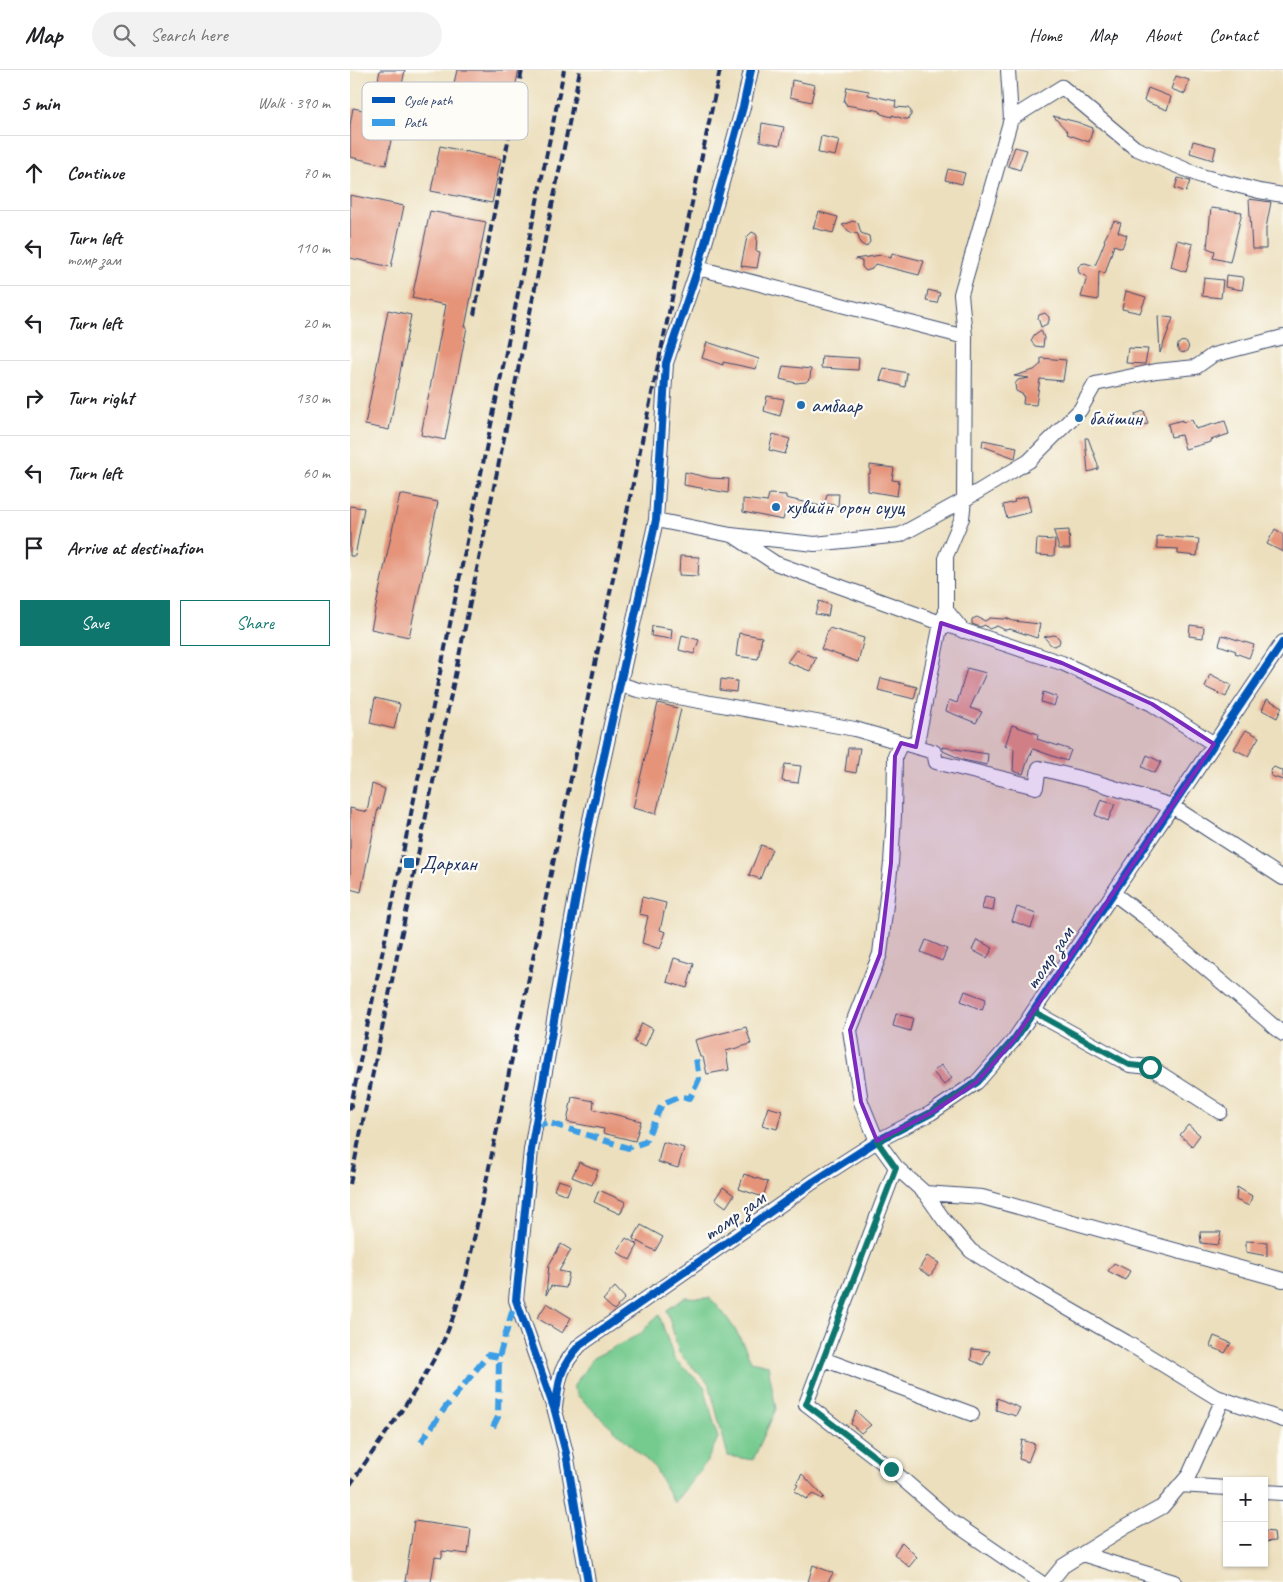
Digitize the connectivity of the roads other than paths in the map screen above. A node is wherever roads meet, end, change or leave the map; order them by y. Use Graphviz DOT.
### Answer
graph roads {
  1 [pos="751,70"];
  2 [pos="1008,70"];
  3 [pos="1012,119"];
  4 [pos="1283,195"];
  5 [pos="698,268"];
  6 [pos="965,337"];
  7 [pos="1283,337"];
  8 [pos="964,500"];
  9 [pos="656,520"];
  10 [pos="731,535"];
  11 [pos="944,617"];
  12 [pos="1283,642"];
  13 [pos="619,684"];
  14 [pos="900,742"];
  15 [pos="1214,744"];
  16 [pos="916,747"];
  17 [pos="1172,806"];
  18 [pos="1283,878"];
  19 [pos="1113,893"];
  20 [pos="1034,1011"];
  21 [pos="1283,1034"];
  22 [pos="1220,1112"];
  23 [pos="877,1141"];
  24 [pos="896,1168"];
  25 [pos="925,1193"];
  26 [pos="1283,1280"];
  27 [pos="823,1359"];
  28 [pos="1224,1399"];
  29 [pos="555,1411"];
  30 [pos="972,1414"];
  31 [pos="1283,1420"];
  32 [pos="1180,1485"];
  33 [pos="1223,1488"];
  34 [pos="1268,1492"];
  35 [pos="1283,1493"];
  36 [pos="1082,1554"];
  37 [pos="588,1582"];
  38 [pos="1040,1582"];
  39 [pos="1050,1582"];
  40 [pos="1174,1582"];
  1 -- 5 [label="street"];
  2 -- 3 [label="street"];
  3 -- 4 [label="street"];
  3 -- 6 [label="street"];
  5 -- 6 [label="street"];
  5 -- 9 [label="street"];
  6 -- 8 [label="street"];
  7 -- 8 [label="street"];
  8 -- 10 [label="street"];
  8 -- 11 [label="street"];
  9 -- 10 [label="street"];
  9 -- 13 [label="street"];
  10 -- 11 [label="street"];
  11 -- 15 [label="street"];
  11 -- 16 [label="street"];
  12 -- 15 [label="street, томр зам"];
  13 -- 14 [label="street"];
  13 -- 29 [label="street"];
  14 -- 16 [label="street"];
  14 -- 23 [label="street"];
  15 -- 17 [label="street, томр зам"];
  16 -- 17 [label="street"];
  17 -- 18 [label="street"];
  17 -- 19 [label="street, томр зам"];
  19 -- 20 [label="street, томр зам"];
  19 -- 21 [label="street"];
  20 -- 22 [label="street"];
  20 -- 23 [label="street, томр зам"];
  23 -- 24 [label="street"];
  23 -- 29 [label="street, томр зам"];
  24 -- 25 [label="street"];
  24 -- 27 [label="street"];
  25 -- 26 [label="street"];
  25 -- 28 [label="street"];
  27 -- 30 [label="street"];
  27 -- 38 [label="street"];
  28 -- 31 [label="street"];
  28 -- 32 [label="street"];
  29 -- 37 [label="street"];
  32 -- 33 [label="street"];
  32 -- 36 [label="street"];
  34 -- 35 [label="street"];
  36 -- 39 [label="street"];
  36 -- 40 [label="street"];
}
